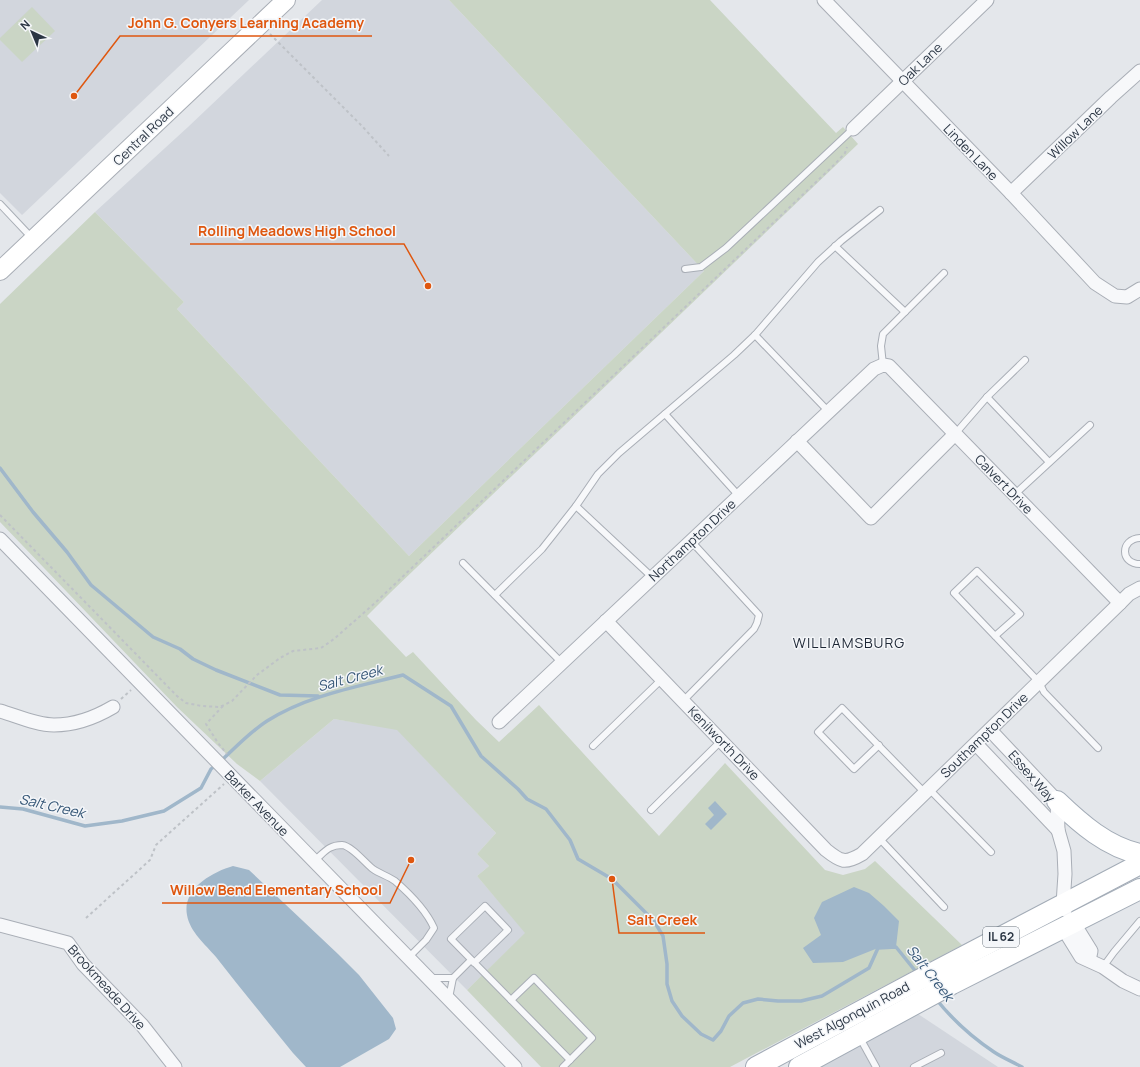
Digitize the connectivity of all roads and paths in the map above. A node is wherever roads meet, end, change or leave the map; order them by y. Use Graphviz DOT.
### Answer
graph roads {
  1 [pos="286,0"];
  2 [pos="824,0"];
  3 [pos="988,0"];
  4 [pos="266,31"];
  5 [pos="1140,72"];
  6 [pos="902,81"];
  7 [pos="853,129"];
  8 [pos="389,156"];
  9 [pos="1011,193"];
  10 [pos="1,207"];
  11 [pos="880,210"];
  12 [pos="33,240"];
  13 [pos="835,246"];
  14 [pos="685,269"];
  15 [pos="0,271"];
  16 [pos="944,273"];
  17 [pos="1140,289"];
  18 [pos="905,312"];
  19 [pos="755,335"];
  20 [pos="1025,360"];
  21 [pos="886,366"];
  22 [pos="987,397"];
  23 [pos="828,412"];
  24 [pos="665,414"];
  25 [pos="1090,425"];
  26 [pos="955,434"];
  27 [pos="797,442"];
  28 [pos="1050,462"];
  29 [pos="1014,495"];
  30 [pos="739,496"];
  31 [pos="576,506"];
  32 [pos="0,516"];
  33 [pos="1140,538"];
  34 [pos="0,539"];
  35 [pos="691,541"];
  36 [pos="463,563"];
  37 [pos="1140,566"];
  38 [pos="652,578"];
  39 [pos="1140,588"];
  40 [pos="495,595"];
  41 [pos="1120,603"];
  42 [pos="606,621"];
  43 [pos="995,636"];
  44 [pos="562,663"];
  45 [pos="662,679"];
  46 [pos="1039,682"];
  47 [pos="683,701"];
  48 [pos="224,705"];
  49 [pos="114,707"];
  50 [pos="0,711"];
  51 [pos="499,722"];
  52 [pos="990,730"];
  53 [pos="721,740"];
  54 [pos="218,743"];
  55 [pos="976,744"];
  56 [pos="879,745"];
  57 [pos="593,746"];
  58 [pos="1098,748"];
  59 [pos="229,773"];
  60 [pos="927,791"];
  61 [pos="1057,801"];
  62 [pos="651,810"];
  63 [pos="1058,830"];
  64 [pos="878,838"];
  65 [pos="991,852"];
  66 [pos="1140,854"];
  67 [pos="314,862"];
  68 [pos="844,862"];
  69 [pos="1140,864"];
  70 [pos="1140,889"];
  71 [pos="1063,904"];
  72 [pos="944,907"];
  73 [pos="86,918"];
  74 [pos="1140,921"];
  75 [pos="0,924"];
  76 [pos="1070,925"];
  77 [pos="408,958"];
  78 [pos="473,961"];
  79 [pos="1103,967"];
  80 [pos="428,978"];
  81 [pos="453,978"];
  82 [pos="1140,989"];
  83 [pos="449,1000"];
  84 [pos="511,1000"];
  85 [pos="858,1035"];
  86 [pos="941,1053"];
  87 [pos="570,1060"];
  88 [pos="811,1062"];
  89 [pos="175,1067"];
  90 [pos="515,1067"];
  91 [pos="563,1067"];
  92 [pos="756,1067"];
  93 [pos="876,1067"];
  94 [pos="914,1067"];
  1 -- 12 [label="street, Central Road"];
  2 -- 6 [label="street, Linden Lane"];
  3 -- 6 [label="street, Oak Lane"];
  4 -- 8 [label="path"];
  5 -- 9 [label="street, Willow Lane"];
  6 -- 7 [label="street, Oak Lane"];
  6 -- 9 [label="street, Linden Lane"];
  7 -- 14 [label="lane"];
  7 -- 48 [label="path"];
  9 -- 17 [label="street, Linden Lane"];
  10 -- 12 [label="lane"];
  11 -- 13 [label="lane"];
  12 -- 15 [label="street, Central Road"];
  13 -- 18 [label="lane"];
  13 -- 19 [label="lane"];
  16 -- 18 [label="lane"];
  18 -- 21 [label="lane"];
  19 -- 23 [label="lane"];
  19 -- 24 [label="lane"];
  20 -- 22 [label="lane"];
  21 -- 23 [label="street, Northampton Drive"];
  21 -- 26 [label="street, Calvert Drive"];
  22 -- 26 [label="lane"];
  22 -- 28 [label="lane"];
  23 -- 27 [label="street, Northampton Drive"];
  24 -- 30 [label="lane"];
  24 -- 31 [label="lane"];
  25 -- 28 [label="lane"];
  26 -- 27 [label="street"];
  26 -- 29 [label="street, Calvert Drive"];
  27 -- 30 [label="street, Northampton Drive"];
  28 -- 29 [label="lane"];
  29 -- 41 [label="street, Calvert Drive"];
  30 -- 35 [label="street, Northampton Drive"];
  31 -- 38 [label="lane"];
  31 -- 40 [label="lane"];
  32 -- 48 [label="path"];
  33 -- 37 [label="lane"];
  34 -- 59 [label="street, Barker Avenue"];
  35 -- 38 [label="street, Northampton Drive"];
  35 -- 47 [label="lane"];
  36 -- 40 [label="lane"];
  38 -- 42 [label="street, Northampton Drive"];
  39 -- 41 [label="street, Southampton Drive"];
  40 -- 44 [label="lane"];
  41 -- 46 [label="street, Southampton Drive"];
  42 -- 44 [label="street, Northampton Drive"];
  42 -- 45 [label="street, Kenilworth Drive"];
  43 -- 43 [label="lane"];
  43 -- 46 [label="lane"];
  44 -- 51 [label="street, Northampton Drive"];
  45 -- 47 [label="street, Kenilworth Drive"];
  45 -- 57 [label="lane"];
  46 -- 52 [label="street, Southampton Drive"];
  46 -- 58 [label="lane"];
  47 -- 53 [label="street, Kenilworth Drive"];
  48 -- 54 [label="path"];
  49 -- 50 [label="street"];
  52 -- 55 [label="street, Southampton Drive"];
  52 -- 61 [label="street, Essex Way"];
  53 -- 62 [label="lane"];
  53 -- 68 [label="street, Kenilworth Drive"];
  55 -- 60 [label="street, Southampton Drive"];
  55 -- 63 [label="street, Essex Way"];
  56 -- 56 [label="lane"];
  56 -- 60 [label="lane"];
  59 -- 67 [label="street, Barker Avenue"];
  59 -- 73 [label="path"];
  60 -- 64 [label="street, Southampton Drive"];
  60 -- 65 [label="lane"];
  61 -- 63 [label="street, Essex Way"];
  61 -- 66 [label="main road"];
  63 -- 71 [label="street, Essex Way"];
  64 -- 68 [label="street, Southampton Drive"];
  64 -- 72 [label="lane"];
  67 -- 77 [label="street, Barker Avenue"];
  67 -- 77 [label="lane"];
  69 -- 71 [label="main road, West Algonquin Road / IL 62"];
  70 -- 76 [label="main road, West Algonquin Road / IL 62"];
  71 -- 76 [label="street, Essex Way"];
  71 -- 92 [label="main road, West Algonquin Road / IL 62"];
  74 -- 79 [label="lane"];
  75 -- 89 [label="street, Brookmeade Drive"];
  76 -- 79 [label="street, Essex Way"];
  76 -- 85 [label="main road, West Algonquin Road / IL 62"];
  77 -- 80 [label="street, Barker Avenue"];
  78 -- 78 [label="lane"];
  78 -- 81 [label="lane"];
  78 -- 84 [label="lane"];
  79 -- 82 [label="street, Essex Way"];
  80 -- 81 [label="lane"];
  80 -- 83 [label="street, Barker Avenue"];
  81 -- 83 [label="lane"];
  83 -- 90 [label="street, Barker Avenue"];
  84 -- 87 [label="lane"];
  84 -- 87 [label="lane"];
  85 -- 88 [label="main road, West Algonquin Road / IL 62"];
  85 -- 93 [label="lane"];
  86 -- 94 [label="lane"];
  87 -- 91 [label="lane"];
}
